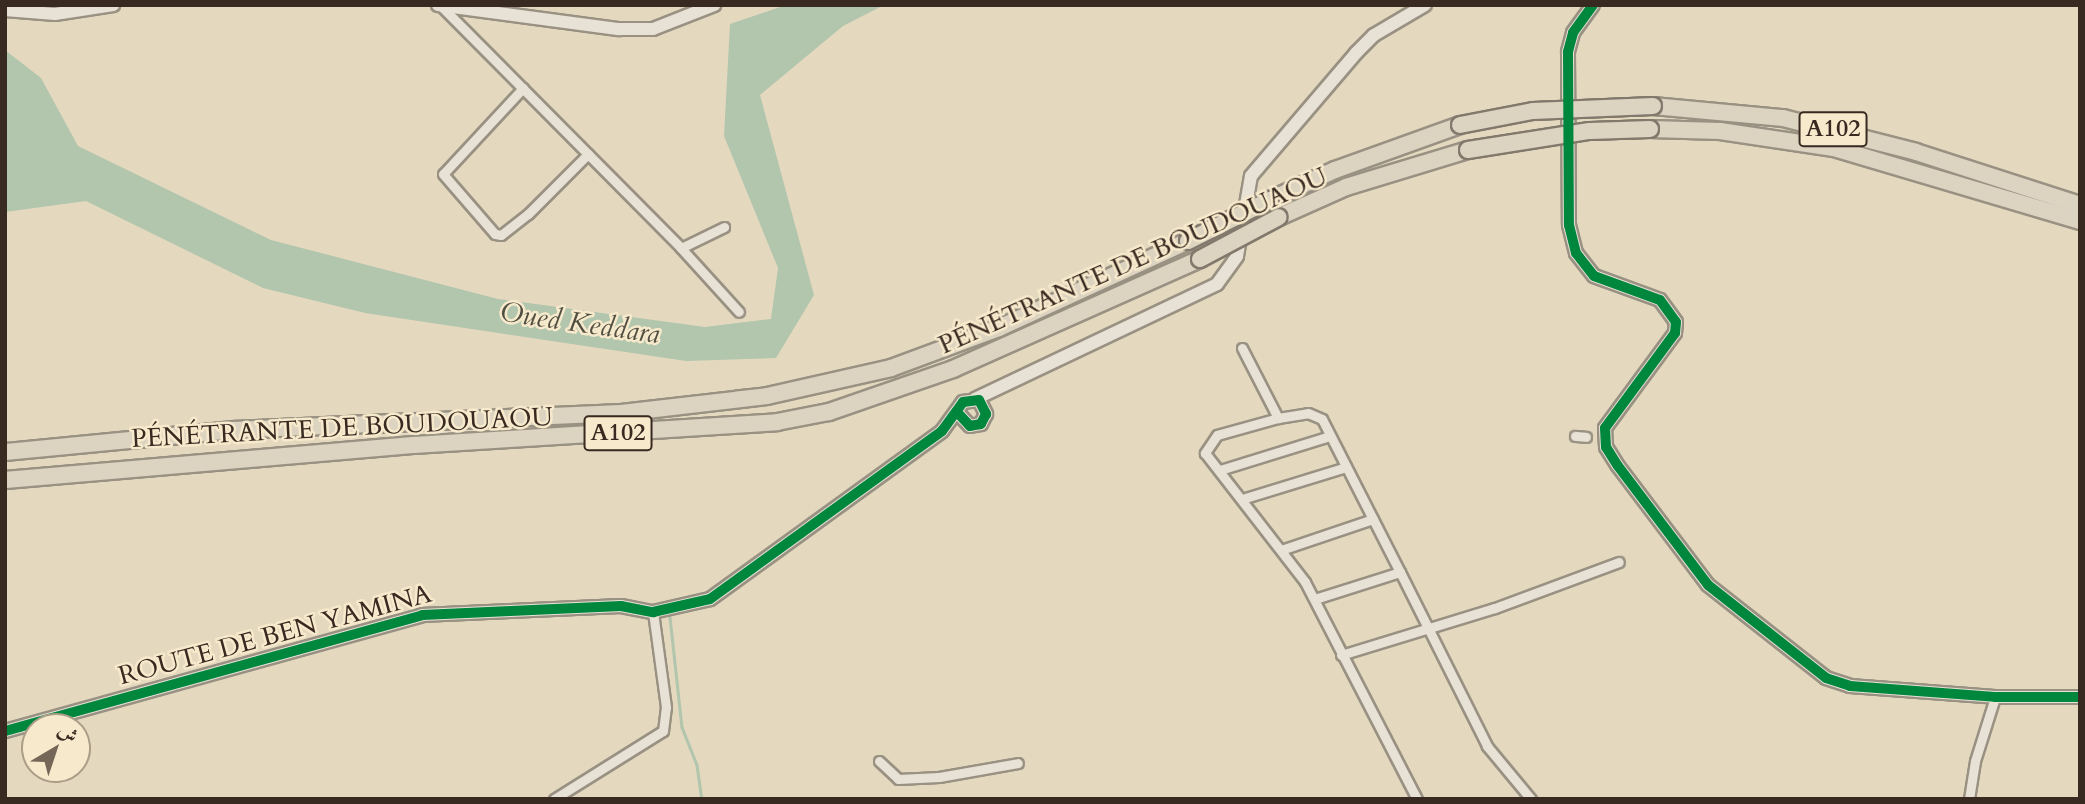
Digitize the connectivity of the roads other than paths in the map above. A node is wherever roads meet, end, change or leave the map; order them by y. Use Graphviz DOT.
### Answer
graph roads {
  1 [pos="113,5"];
  2 [pos="439,5"];
  3 [pos="714,5"];
  4 [pos="1424,5"];
  5 [pos="1593,5"];
  6 [pos="469,8"];
  7 [pos="697,8"];
  8 [pos="5,10"];
  9 [pos="523,88"];
  10 [pos="588,154"];
  11 [pos="2004,189"];
  12 [pos="2080,205"];
  13 [pos="2080,220"];
  14 [pos="724,227"];
  15 [pos="681,248"];
  16 [pos="739,312"];
  17 [pos="1242,348"];
  18 [pos="1001,386"];
  19 [pos="975,399"];
  20 [pos="986,410"];
  21 [pos="958,413"];
  22 [pos="1278,418"];
  23 [pos="966,425"];
  24 [pos="942,431"];
  25 [pos="1331,436"];
  26 [pos="1575,436"];
  27 [pos="1586,438"];
  28 [pos="5,452"];
  29 [pos="1346,467"];
  30 [pos="1220,470"];
  31 [pos="5,480"];
  32 [pos="1242,499"];
  33 [pos="1373,519"];
  34 [pos="1281,550"];
  35 [pos="1619,562"];
  36 [pos="1400,572"];
  37 [pos="1315,599"];
  38 [pos="653,612"];
  39 [pos="1426,630"];
  40 [pos="1342,655"];
  41 [pos="1995,697"];
  42 [pos="2080,697"];
  43 [pos="5,731"];
  44 [pos="879,761"];
  45 [pos="1018,763"];
  46 [pos="554,799"];
  47 [pos="1417,799"];
  48 [pos="1531,799"];
  49 [pos="1969,799"];
  1 -- 8 [label="street"];
  2 -- 6 [label="street"];
  2 -- 9 [label="street"];
  3 -- 7 [label="street"];
  4 -- 18 [label="street"];
  5 -- 41 [label="street"];
  6 -- 7 [label="street"];
  9 -- 10 [label="street"];
  9 -- 10 [label="street"];
  10 -- 15 [label="street"];
  11 -- 12 [label="highway, PÉNÉTRANTE DE BOUDOUAOU / A102"];
  11 -- 13 [label="highway, PÉNÉTRANTE DE BOUDOUAOU / A102"];
  11 -- 28 [label="highway, PÉNÉTRANTE DE BOUDOUAOU / A102, bridge"];
  11 -- 31 [label="highway, PÉNÉTRANTE DE BOUDOUAOU / A102, bridge"];
  14 -- 15 [label="street"];
  15 -- 16 [label="street"];
  17 -- 22 [label="street"];
  18 -- 19 [label="street"];
  18 -- 20 [label="street"];
  19 -- 20 [label="street"];
  19 -- 21 [label="street"];
  20 -- 23 [label="street"];
  21 -- 23 [label="street"];
  21 -- 24 [label="street, ROUTE DE BEN YAMINA"];
  22 -- 25 [label="street"];
  22 -- 30 [label="street"];
  23 -- 24 [label="street, ROUTE DE BEN YAMINA"];
  24 -- 38 [label="street, ROUTE DE BEN YAMINA"];
  25 -- 29 [label="street"];
  25 -- 30 [label="street"];
  26 -- 27 [label="street"];
  29 -- 32 [label="street"];
  29 -- 33 [label="street"];
  30 -- 32 [label="street"];
  32 -- 34 [label="street"];
  33 -- 34 [label="street"];
  33 -- 36 [label="street"];
  34 -- 37 [label="street"];
  35 -- 39 [label="street"];
  36 -- 37 [label="street"];
  36 -- 39 [label="street"];
  37 -- 40 [label="street"];
  38 -- 43 [label="street, ROUTE DE BEN YAMINA"];
  38 -- 46 [label="street"];
  39 -- 40 [label="street"];
  39 -- 48 [label="street"];
  40 -- 47 [label="street"];
  41 -- 42 [label="street"];
  41 -- 49 [label="street"];
  44 -- 45 [label="street"];
}
